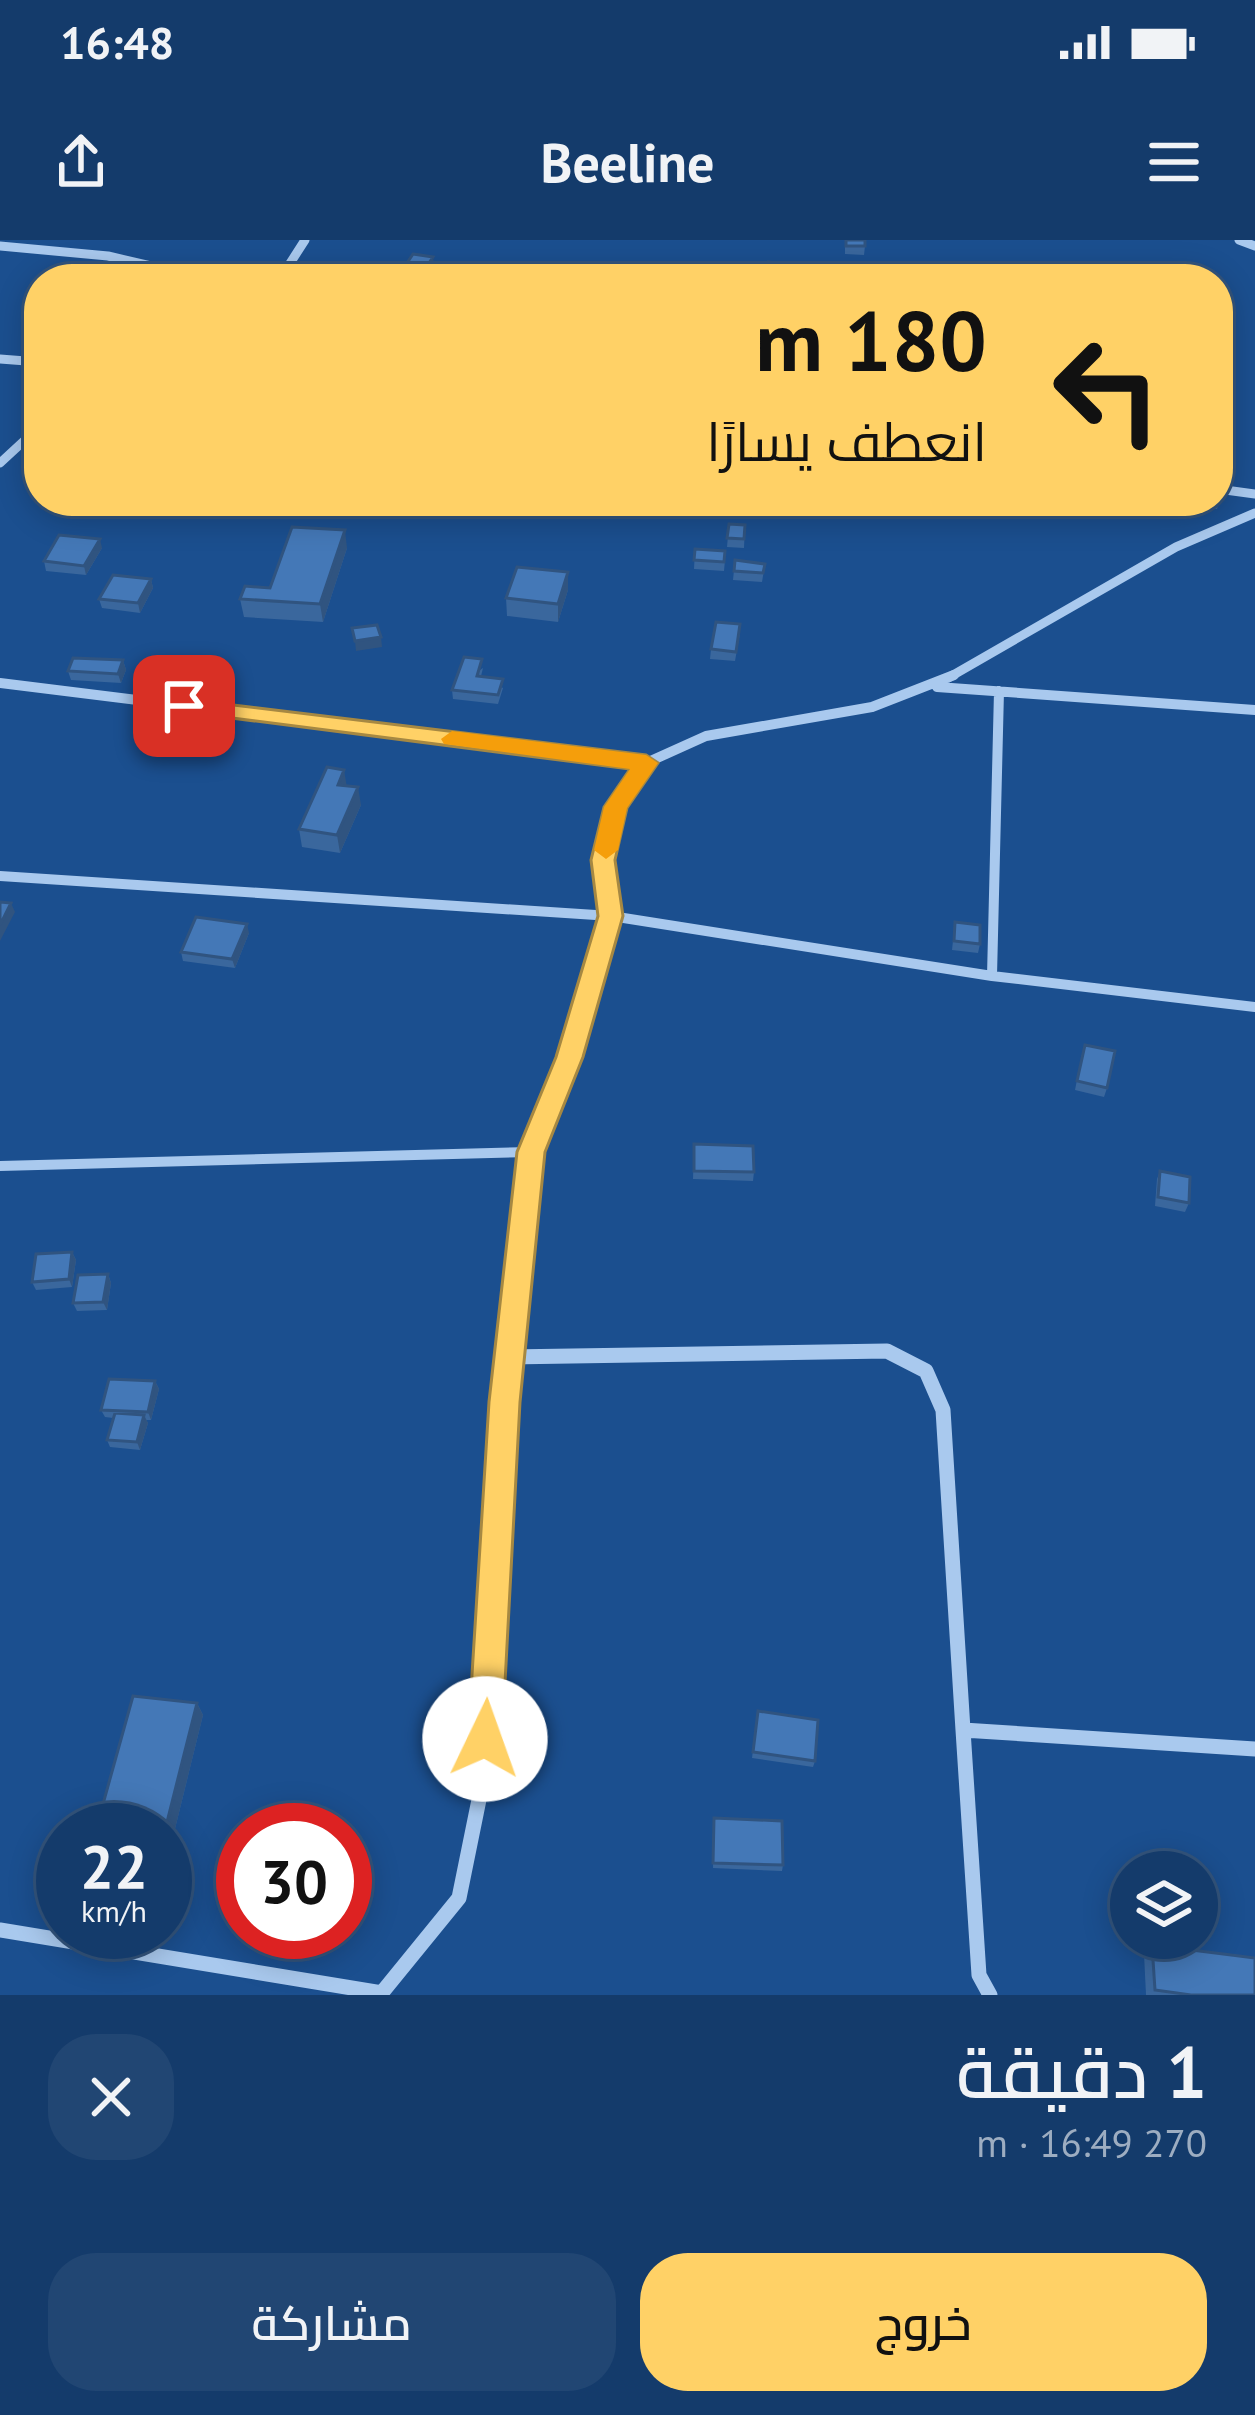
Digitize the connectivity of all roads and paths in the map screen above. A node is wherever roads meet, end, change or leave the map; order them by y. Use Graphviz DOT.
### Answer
graph roads {
  1 [pos="1239,240"];
  2 [pos="0,246"];
  3 [pos="1255,247"];
  4 [pos="143,264"];
  5 [pos="24,441"];
  6 [pos="0,463"];
  7 [pos="1255,513"];
  8 [pos="0,683"];
  9 [pos="935,686"];
  10 [pos="1000,691"];
  11 [pos="1255,710"];
  12 [pos="646,763"];
  13 [pos="0,876"];
  14 [pos="611,916"];
  15 [pos="992,976"];
  16 [pos="1255,1007"];
  17 [pos="531,1152"];
  18 [pos="0,1166"];
  19 [pos="508,1357"];
  20 [pos="963,1730"];
  21 [pos="1255,1749"];
  22 [pos="0,1930"];
  23 [pos="381,1994"];
  24 [pos="990,1995"];
  1 -- 3 [label="street"];
  2 -- 4 [label="street"];
  5 -- 6 [label="street"];
  7 -- 9 [label="street"];
  8 -- 12 [label="street"];
  9 -- 10 [label="street"];
  9 -- 12 [label="street"];
  10 -- 11 [label="street"];
  10 -- 15 [label="street"];
  12 -- 14 [label="street"];
  13 -- 14 [label="street"];
  14 -- 15 [label="street"];
  14 -- 17 [label="street"];
  15 -- 16 [label="street"];
  17 -- 18 [label="street"];
  17 -- 19 [label="street"];
  19 -- 20 [label="street"];
  19 -- 23 [label="street"];
  20 -- 21 [label="street"];
  20 -- 24 [label="street"];
  22 -- 23 [label="street"];
}
